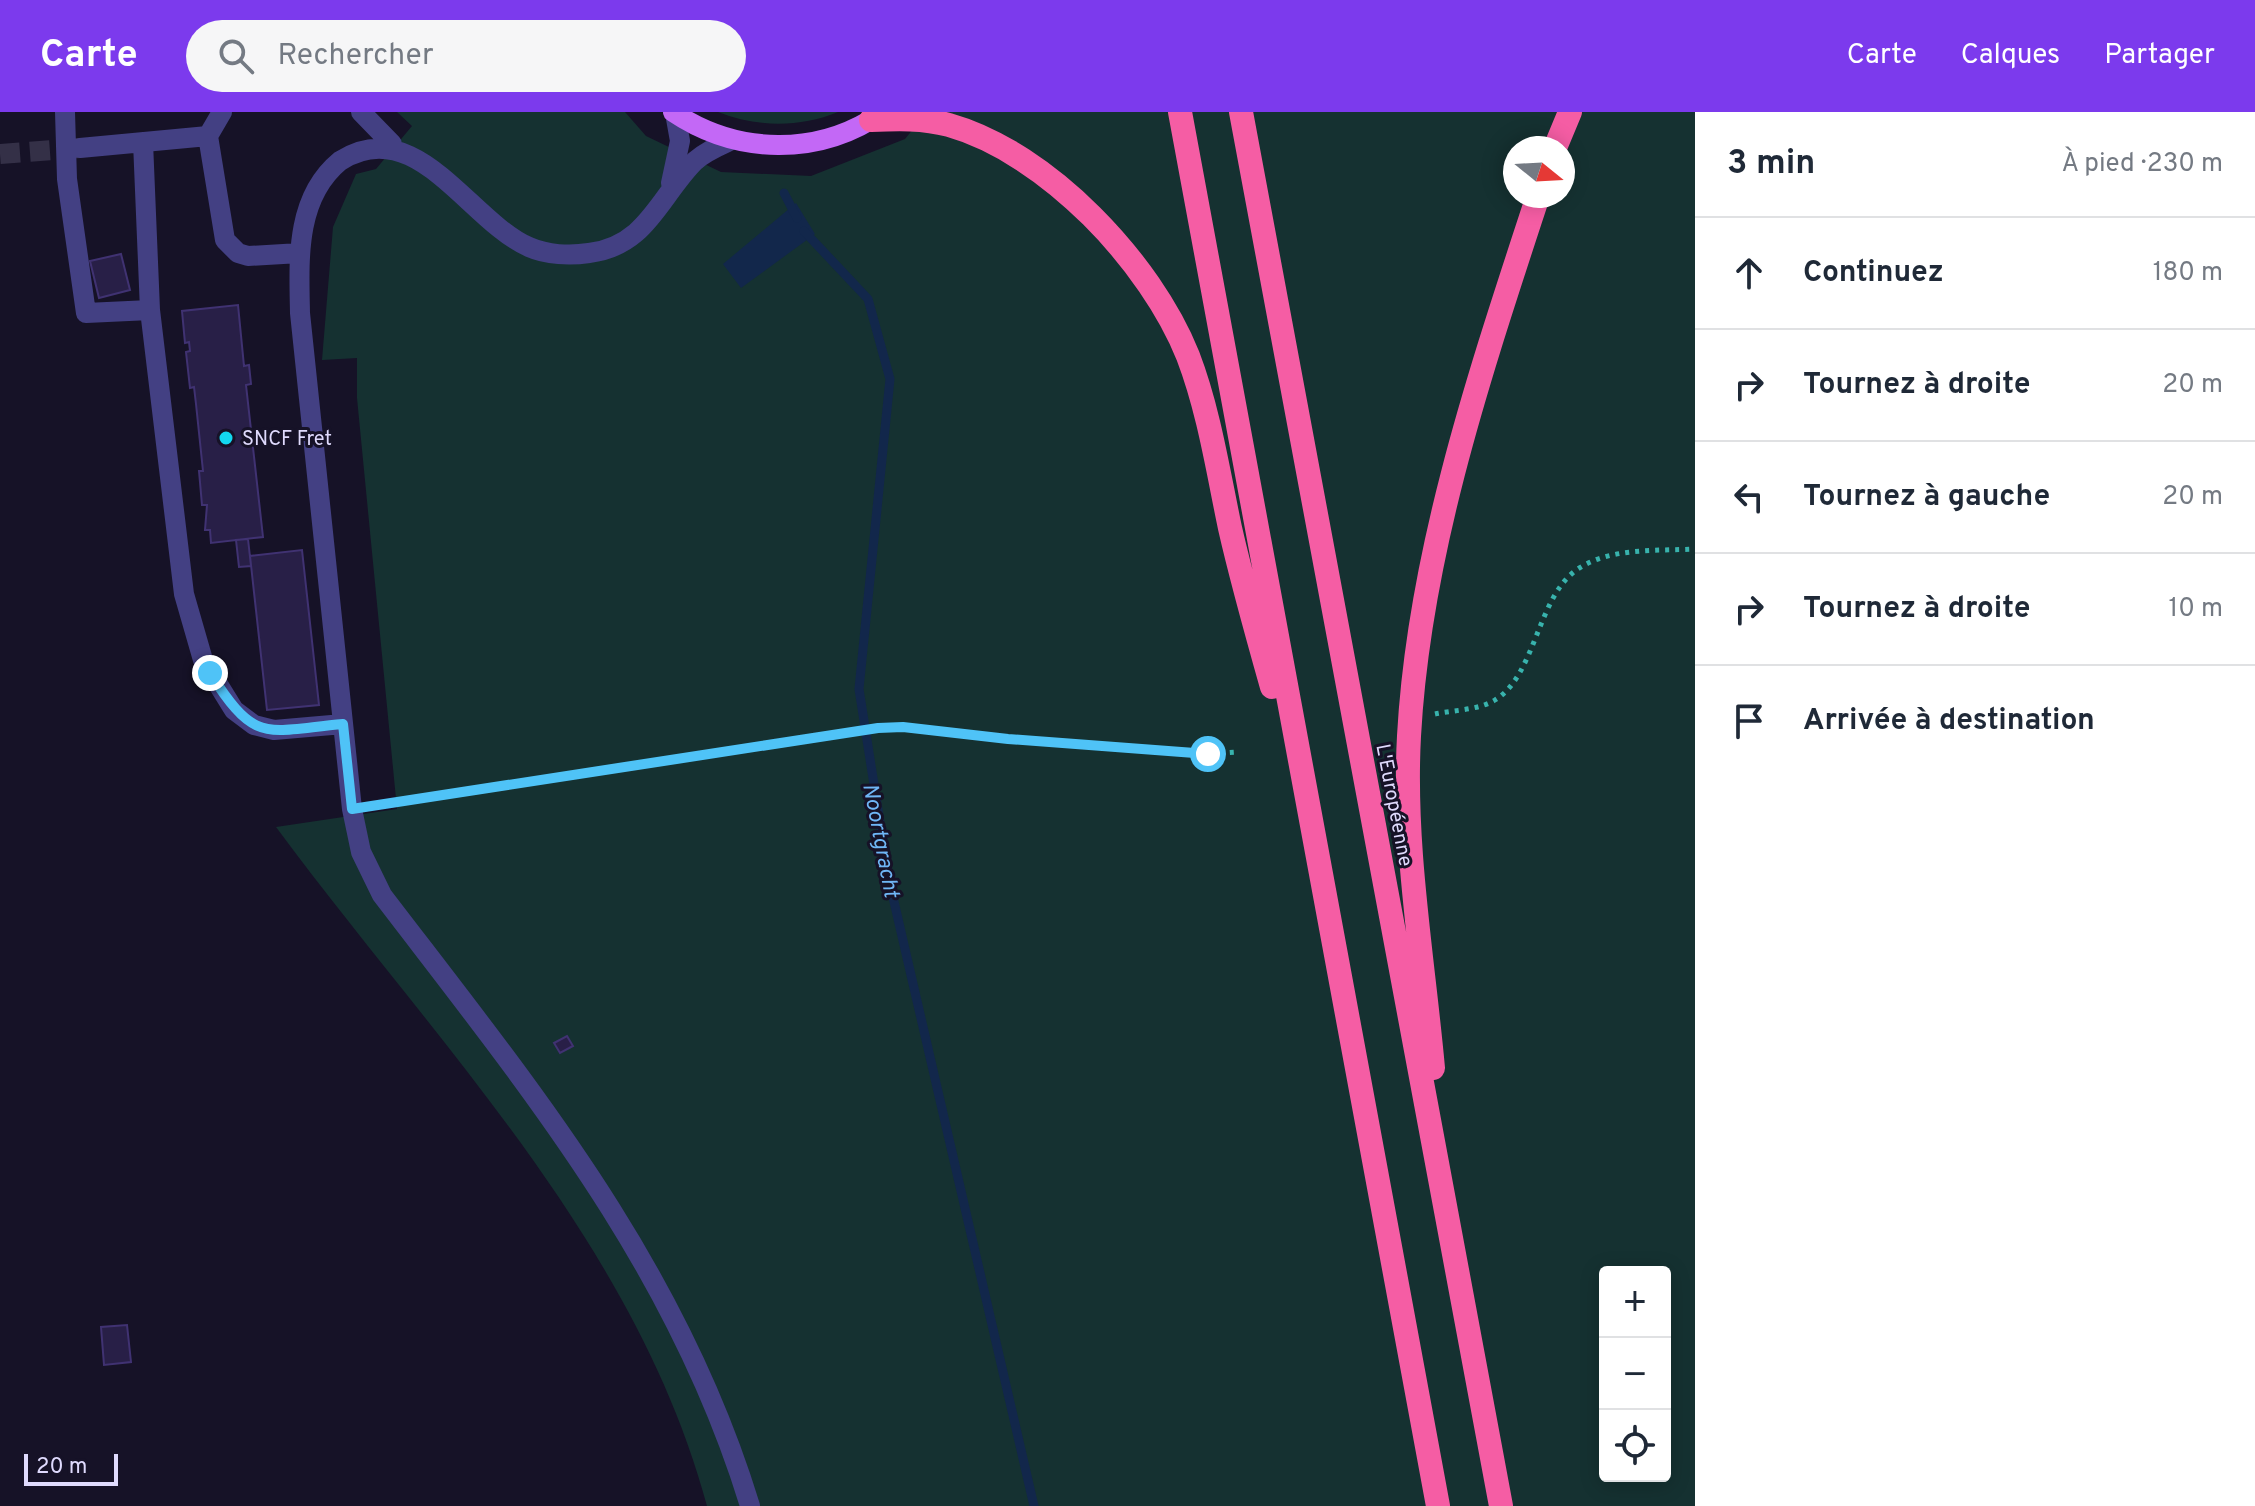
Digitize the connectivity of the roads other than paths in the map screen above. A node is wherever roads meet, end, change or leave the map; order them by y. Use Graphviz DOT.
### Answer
graph roads {
  1 [pos="65,112"];
  2 [pos="222,112"];
  3 [pos="361,112"];
  4 [pos="1180,112"];
  5 [pos="1241,112"];
  6 [pos="1255,112"];
  7 [pos="1570,112"];
  8 [pos="674,113"];
  9 [pos="877,116"];
  10 [pos="208,136"];
  11 [pos="1560,136"];
  12 [pos="732,140"];
  13 [pos="143,142"];
  14 [pos="392,144"];
  15 [pos="80,148"];
  16 [pos="1534,208"];
  17 [pos="659,209"];
  18 [pos="300,253"];
  19 [pos="150,310"];
  20 [pos="1288,369"];
  21 [pos="343,724"];
  22 [pos="1309,812"];
  23 [pos="1447,1213"];
  24 [pos="750,1506"];
  25 [pos="1438,1506"];
  26 [pos="1501,1506"];
  1 -- 19 [label="street"];
  2 -- 10 [label="street"];
  3 -- 14 [label="street"];
  4 -- 22 [label="highway"];
  5 -- 20 [label="highway, L'Européenne"];
  6 -- 20 [label="highway"];
  7 -- 11 [label="highway"];
  8 -- 12 [label="main road"];
  8 -- 17 [label="street"];
  9 -- 12 [label="main road"];
  9 -- 22 [label="highway"];
  10 -- 13 [label="street"];
  10 -- 18 [label="street"];
  12 -- 17 [label="street"];
  13 -- 15 [label="street"];
  13 -- 19 [label="street"];
  14 -- 17 [label="street"];
  14 -- 18 [label="street"];
  16 -- 23 [label="highway"];
  18 -- 21 [label="street"];
  19 -- 21 [label="street"];
  20 -- 23 [label="highway, L'Européenne"];
  21 -- 24 [label="street"];
  22 -- 25 [label="highway"];
  23 -- 26 [label="highway, L'Européenne"];
}
